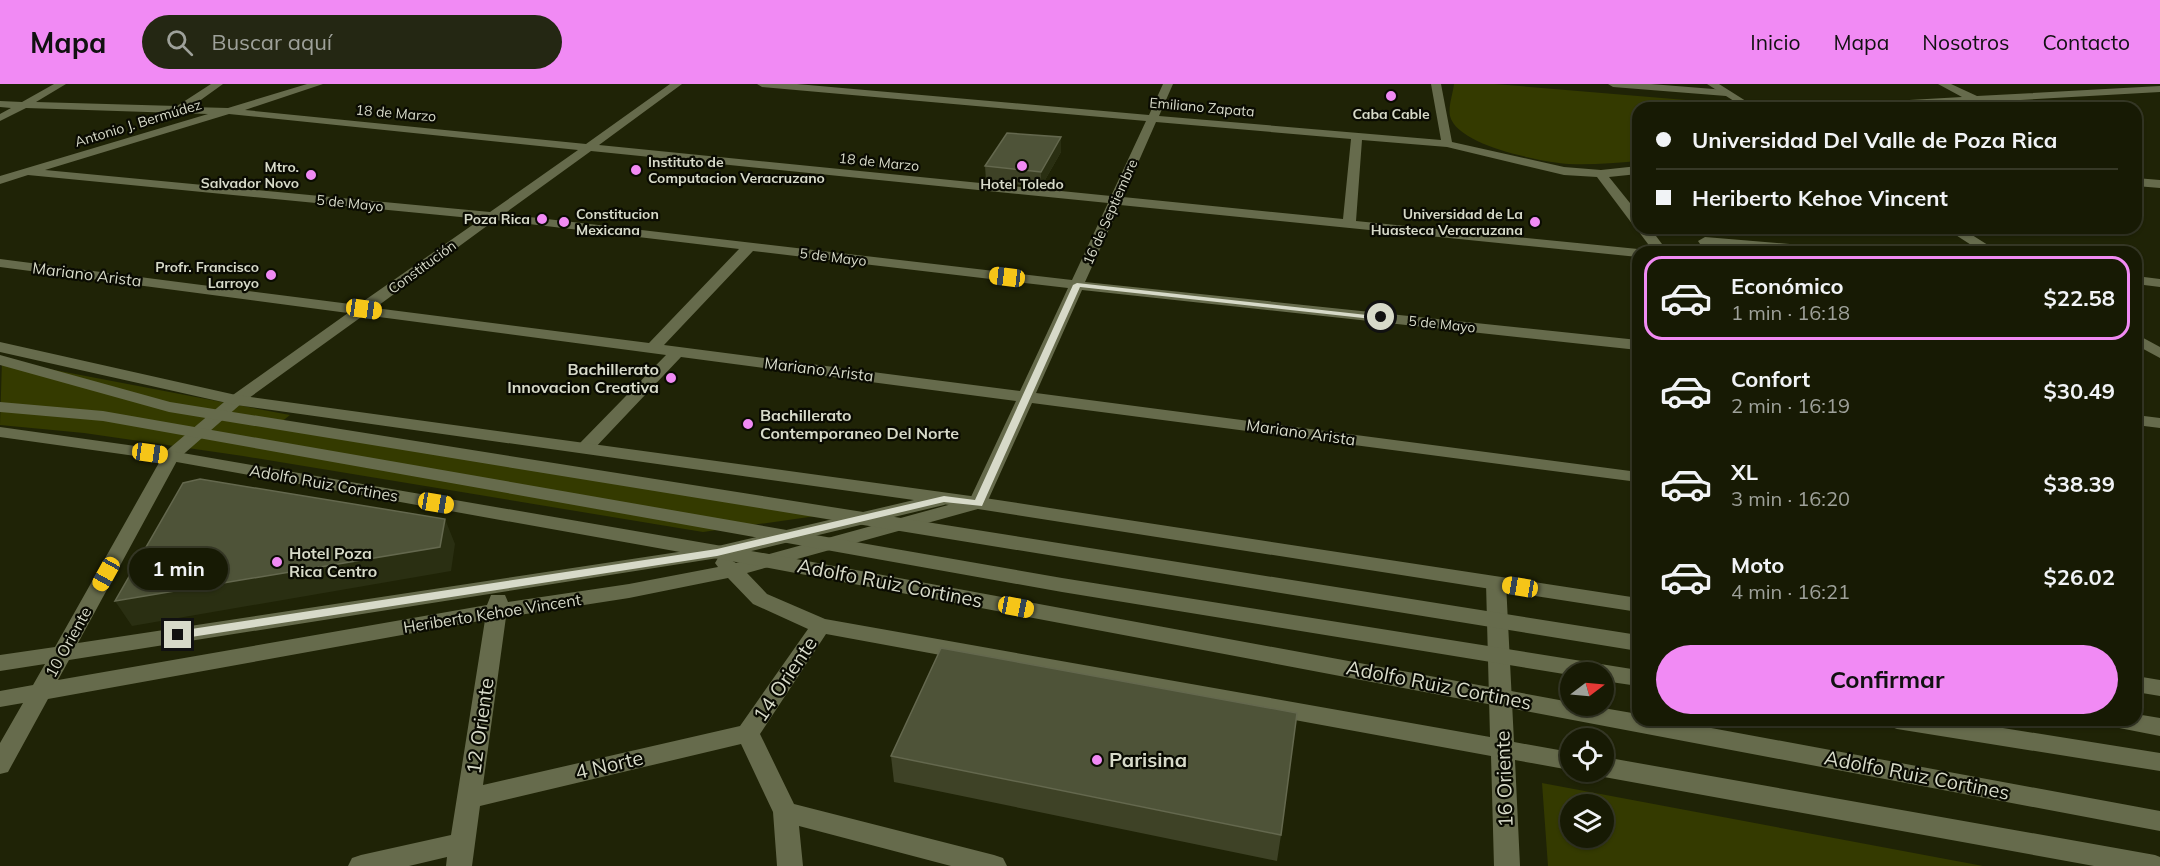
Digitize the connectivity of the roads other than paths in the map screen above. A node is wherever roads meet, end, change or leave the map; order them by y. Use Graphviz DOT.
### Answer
graph roads {
  1 [pos="61,84"];
  2 [pos="218,84"];
  3 [pos="318,84"];
  4 [pos="677,84"];
  5 [pos="762,84"];
  6 [pos="1168,84"];
  7 [pos="1436,84"];
  8 [pos="1613,84"];
  9 [pos="1712,84"];
  10 [pos="1943,84"];
  11 [pos="2160,89"];
  12 [pos="1726,93"];
  13 [pos="1975,99"];
  14 [pos="1742,102"];
  15 [pos="1924,102"];
  16 [pos="1981,102"];
  17 [pos="0,104"];
  18 [pos="25,105"];
  19 [pos="180,109"];
  20 [pos="227,111"];
  21 [pos="0,118"];
  22 [pos="1153,118"];
  23 [pos="1357,135"];
  24 [pos="1448,144"];
  25 [pos="590,146"];
  26 [pos="1632,171"];
  27 [pos="28,172"];
  28 [pos="1601,174"];
  29 [pos="0,180"];
  30 [pos="1115,200"];
  31 [pos="1632,214"];
  32 [pos="492,216"];
  33 [pos="1349,224"];
  34 [pos="1647,234"];
  35 [pos="1699,234"];
  36 [pos="1962,234"];
  37 [pos="1705,241"];
  38 [pos="1656,246"];
  39 [pos="1709,246"];
  40 [pos="1765,246"];
  41 [pos="1982,246"];
  42 [pos="749,247"];
  43 [pos="1632,252"];
  44 [pos="0,263"];
  45 [pos="2142,281"];
  46 [pos="2160,283"];
  47 [pos="1077,285"];
  48 [pos="364,309"];
  49 [pos="2142,342"];
  50 [pos="1632,344"];
  51 [pos="0,347"];
  52 [pos="654,347"];
  53 [pos="679,350"];
  54 [pos="2160,353"];
  55 [pos="0,360"];
  56 [pos="1027,396"];
  57 [pos="236,400"];
  58 [pos="0,407"];
  59 [pos="2142,421"];
  60 [pos="2160,423"];
  61 [pos="0,432"];
  62 [pos="586,447"];
  63 [pos="171,456"];
  64 [pos="1632,476"];
  65 [pos="944,499"];
  66 [pos="978,503"];
  67 [pos="717,552"];
  68 [pos="769,561"];
  69 [pos="730,571"];
  70 [pos="1496,583"];
  71 [pos="501,586"];
  72 [pos="1632,604"];
  73 [pos="495,611"];
  74 [pos="821,626"];
  75 [pos="1632,642"];
  76 [pos="63,652"];
  77 [pos="0,663"];
  78 [pos="1560,665"];
  79 [pos="1614,674"];
  80 [pos="1632,677"];
  81 [pos="2142,685"];
  82 [pos="2160,688"];
  83 [pos="40,692"];
  84 [pos="1501,697"];
  85 [pos="0,699"];
  86 [pos="1632,722"];
  87 [pos="2142,724"];
  88 [pos="1655,726"];
  89 [pos="1935,726"];
  90 [pos="2160,727"];
  91 [pos="748,733"];
  92 [pos="1502,748"];
  93 [pos="1560,759"];
  94 [pos="2160,762"];
  95 [pos="0,765"];
  96 [pos="1614,769"];
  97 [pos="470,798"];
  98 [pos="785,812"];
  99 [pos="2160,821"];
  100 [pos="461,854"];
  101 [pos="361,866"];
  102 [pos="790,866"];
  103 [pos="994,866"];
  104 [pos="1507,866"];
  105 [pos="2155,866"];
  1 -- 18 [label="street"];
  2 -- 19 [label="street"];
  3 -- 20 [label="street, Antonio J. Bermúdez"];
  4 -- 25 [label="street, Constitución"];
  5 -- 22 [label="street, Emiliano Zapata"];
  6 -- 22 [label="street, 16 de Septiembre"];
  7 -- 24 [label="street"];
  8 -- 12 [label="street"];
  9 -- 12 [label="street"];
  10 -- 13 [label="street"];
  11 -- 13 [label="street"];
  12 -- 14 [label="street"];
  13 -- 15 [label="street"];
  13 -- 16 [label="street"];
  17 -- 18 [label="street, 18 de Marzo"];
  18 -- 19 [label="street, 18 de Marzo"];
  18 -- 21 [label="street"];
  19 -- 20 [label="street, 18 de Marzo"];
  20 -- 25 [label="street, 18 de Marzo"];
  20 -- 27 [label="street, Antonio J. Bermúdez"];
  22 -- 23 [label="street, Emiliano Zapata"];
  22 -- 30 [label="street, 16 de Septiembre"];
  23 -- 24 [label="street, Emiliano Zapata"];
  23 -- 33 [label="street"];
  24 -- 28 [label="street, Emiliano Zapata"];
  25 -- 30 [label="street, 18 de Marzo"];
  25 -- 32 [label="street, Constitución"];
  26 -- 28 [label="street, Emiliano Zapata"];
  27 -- 29 [label="street, Antonio J. Bermúdez"];
  27 -- 32 [label="street, 5 de Mayo"];
  28 -- 31 [label="street"];
  30 -- 33 [label="street, 18 de Marzo"];
  30 -- 47 [label="street, 16 de Septiembre"];
  32 -- 42 [label="street, 5 de Mayo"];
  32 -- 48 [label="street, Constitución"];
  33 -- 43 [label="street, 18 de Marzo"];
  34 -- 38 [label="street"];
  35 -- 37 [label="street"];
  36 -- 41 [label="street"];
  37 -- 39 [label="street"];
  37 -- 40 [label="street"];
  42 -- 47 [label="street, 5 de Mayo"];
  42 -- 52 [label="street"];
  44 -- 48 [label="street, Mariano Arista"];
  45 -- 46 [label="street"];
  47 -- 50 [label="street, 5 de Mayo"];
  47 -- 56 [label="street, 16 de Septiembre"];
  48 -- 52 [label="street, Mariano Arista"];
  48 -- 57 [label="street, Constitución"];
  49 -- 54 [label="street"];
  51 -- 57 [label="street"];
  52 -- 53 [label="street, Mariano Arista"];
  53 -- 56 [label="street, Mariano Arista"];
  53 -- 62 [label="street"];
  55 -- 75 [label="street"];
  56 -- 64 [label="street, Mariano Arista"];
  56 -- 66 [label="street, 16 de Septiembre"];
  57 -- 62 [label="street"];
  57 -- 63 [label="street, Constitución"];
  58 -- 78 [label="street"];
  59 -- 60 [label="street"];
  61 -- 63 [label="street, Adolfo Ruiz Cortines"];
  62 -- 65 [label="street"];
  63 -- 67 [label="street, Adolfo Ruiz Cortines"];
  63 -- 76 [label="street, 10 Oriente"];
  65 -- 66 [label="street"];
  65 -- 67 [label="street, Heriberto Kehoe Vincent"];
  66 -- 68 [label="street, Heriberto Kehoe Vincent"];
  66 -- 70 [label="street"];
  67 -- 68 [label="street, Adolfo Ruiz Cortines"];
  67 -- 69 [label="street"];
  67 -- 71 [label="street, Heriberto Kehoe Vincent"];
  68 -- 69 [label="street, Heriberto Kehoe Vincent"];
  68 -- 84 [label="street, Adolfo Ruiz Cortines"];
  69 -- 73 [label="street, Heriberto Kehoe Vincent"];
  69 -- 74 [label="street"];
  70 -- 72 [label="street"];
  70 -- 84 [label="street, 16 Oriente"];
  71 -- 73 [label="street, 12 Oriente"];
  71 -- 76 [label="street, Heriberto Kehoe Vincent"];
  73 -- 83 [label="street, Heriberto Kehoe Vincent"];
  73 -- 97 [label="street, 12 Oriente"];
  74 -- 91 [label="street, 14 Oriente"];
  74 -- 92 [label="street"];
  76 -- 77 [label="street, Heriberto Kehoe Vincent"];
  76 -- 83 [label="street, 10 Oriente"];
  79 -- 80 [label="street"];
  81 -- 82 [label="street"];
  83 -- 85 [label="street, Heriberto Kehoe Vincent"];
  83 -- 95 [label="street, 10 Oriente"];
  84 -- 86 [label="street, Adolfo Ruiz Cortines"];
  84 -- 92 [label="street, 16 Oriente"];
  87 -- 90 [label="street"];
  88 -- 99 [label="street, Adolfo Ruiz Cortines"];
  89 -- 94 [label="street"];
  91 -- 97 [label="street, 4 Norte"];
  91 -- 98 [label="street, 14 Oriente"];
  92 -- 93 [label="street"];
  92 -- 104 [label="street, 16 Oriente"];
  96 -- 105 [label="street"];
  97 -- 100 [label="street, 12 Oriente"];
  98 -- 102 [label="street, 14 Oriente"];
  98 -- 103 [label="street"];
  100 -- 101 [label="street"];
}
